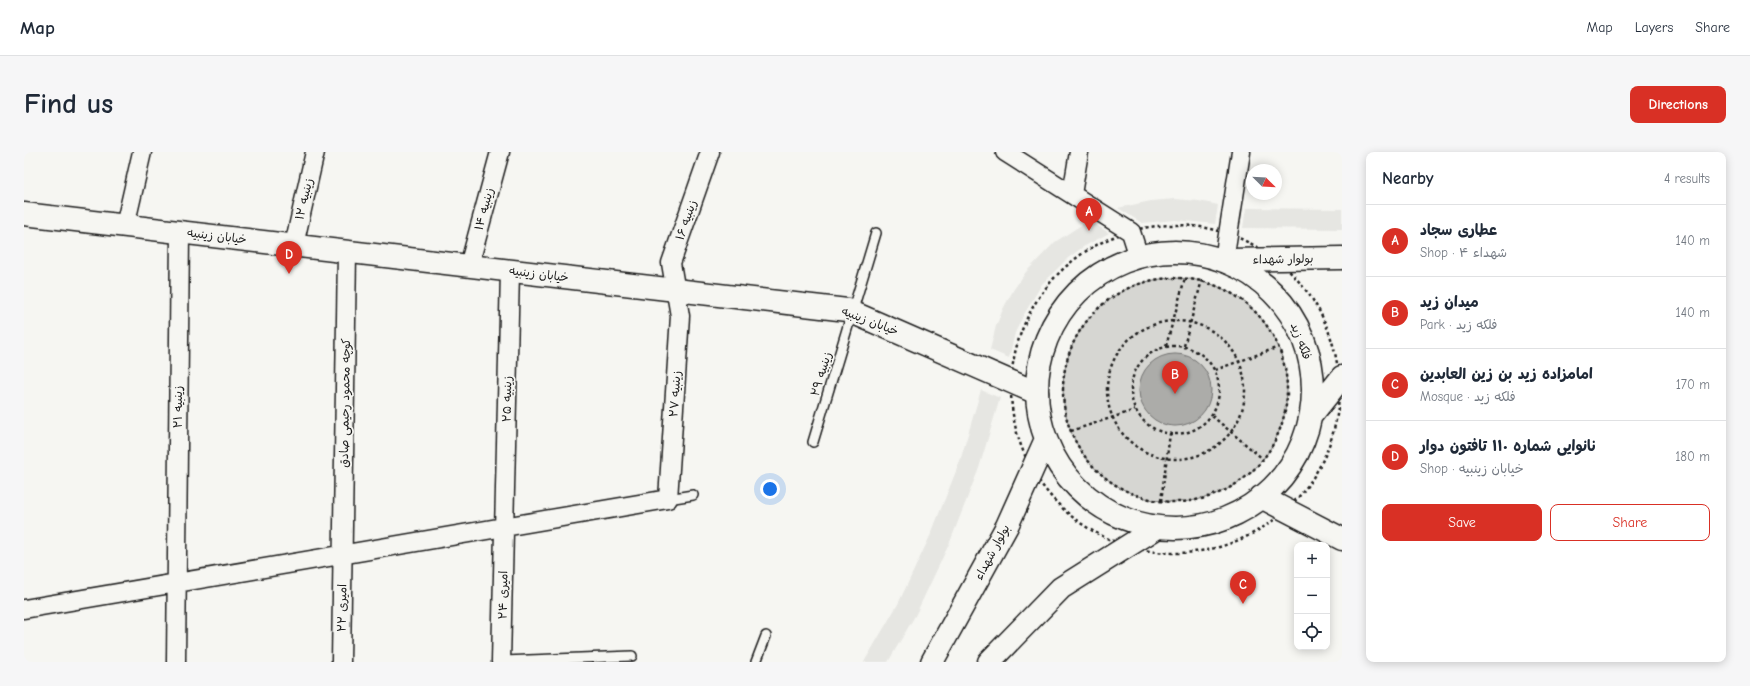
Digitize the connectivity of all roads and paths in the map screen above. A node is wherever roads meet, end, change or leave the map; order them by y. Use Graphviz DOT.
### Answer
graph roads {
  1 [pos="142,152"];
  2 [pos="315,152"];
  3 [pos="500,152"];
  4 [pos="710,152"];
  5 [pos="1005,152"];
  6 [pos="1079,152"];
  7 [pos="1241,152"];
  8 [pos="1072,194"];
  9 [pos="24,214"];
  10 [pos="125,226"];
  11 [pos="180,232"];
  12 [pos="1131,232"];
  13 [pos="876,233"];
  14 [pos="1228,234"];
  15 [pos="294,245"];
  16 [pos="347,252"];
  17 [pos="1139,257"];
  18 [pos="1342,258"];
  19 [pos="1275,259"];
  20 [pos="1224,260"];
  21 [pos="469,266"];
  22 [pos="510,271"];
  23 [pos="1185,278"];
  24 [pos="1202,280"];
  25 [pos="676,290"];
  26 [pos="853,312"];
  27 [pos="1173,321"];
  28 [pos="1190,322"];
  29 [pos="1166,346"];
  30 [pos="1184,346"];
  31 [pos="1279,347"];
  32 [pos="1238,361"];
  33 [pos="1214,370"];
  34 [pos="1340,379"];
  35 [pos="1012,382"];
  36 [pos="1037,393"];
  37 [pos="1136,410"];
  38 [pos="1212,416"];
  39 [pos="1310,417"];
  40 [pos="1112,418"];
  41 [pos="1071,431"];
  42 [pos="1231,432"];
  43 [pos="1170,434"];
  44 [pos="1046,439"];
  45 [pos="813,442"];
  46 [pos="1167,459"];
  47 [pos="1263,459"];
  48 [pos="1032,470"];
  49 [pos="693,495"];
  50 [pos="1261,497"];
  51 [pos="668,499"];
  52 [pos="1161,501"];
  53 [pos="1285,510"];
  54 [pos="504,527"];
  55 [pos="1158,527"];
  56 [pos="1342,539"];
  57 [pos="1127,547"];
  58 [pos="343,555"];
  59 [pos="177,583"];
  60 [pos="24,609"];
  61 [pos="766,636"];
  62 [pos="632,656"];
  63 [pos="176,662"];
  64 [pos="341,662"];
  65 [pos="501,662"];
  66 [pos="756,662"];
  67 [pos="932,662"];
  68 [pos="989,662"];
  1 -- 10 [label="street"];
  2 -- 15 [label="street, زینبیه ۱۲"];
  3 -- 21 [label="street, زینبیه ۱۴"];
  4 -- 25 [label="street, زینبیه ۱۶"];
  5 -- 8 [label="street"];
  6 -- 8 [label="street"];
  7 -- 14 [label="street"];
  8 -- 12 [label="street"];
  9 -- 10 [label="main road, خیابان زینبیه"];
  10 -- 11 [label="main road, خیابان زینبیه"];
  11 -- 15 [label="main road, خیابان زینبیه"];
  11 -- 59 [label="street, زینبیه ۲۱"];
  12 -- 14 [label="path"];
  12 -- 17 [label="street"];
  12 -- 35 [label="path"];
  13 -- 26 [label="lane, زینبیه ۲۹"];
  14 -- 19 [label="path"];
  14 -- 20 [label="street"];
  15 -- 16 [label="main road, خیابان زینبیه"];
  16 -- 21 [label="main road, خیابان زینبیه"];
  16 -- 58 [label="street, کوچه محمود رحیمی صادق"];
  17 -- 20 [label="main road, فلکه زید"];
  17 -- 36 [label="main road, فلکه زید"];
  18 -- 19 [label="main road, بولوار شهداء"];
  19 -- 20 [label="main road, بولوار شهداء"];
  19 -- 34 [label="path"];
  20 -- 39 [label="main road, فلکه زید"];
  21 -- 22 [label="main road, خیابان زینبیه"];
  22 -- 25 [label="main road, خیابان زینبیه"];
  22 -- 54 [label="street, زینبیه ۲۵"];
  23 -- 24 [label="path"];
  23 -- 27 [label="path"];
  23 -- 41 [label="path"];
  24 -- 28 [label="path"];
  24 -- 31 [label="path"];
  25 -- 26 [label="main road, خیابان زینبیه"];
  25 -- 51 [label="street, زینبیه ۲۷"];
  26 -- 35 [label="main road, خیابان زینبیه"];
  26 -- 45 [label="lane, زینبیه ۲۹"];
  27 -- 28 [label="path"];
  27 -- 29 [label="path"];
  27 -- 40 [label="path"];
  28 -- 30 [label="path"];
  28 -- 32 [label="path"];
  29 -- 30 [label="path"];
  29 -- 37 [label="path"];
  30 -- 33 [label="path"];
  31 -- 32 [label="path"];
  31 -- 47 [label="path"];
  32 -- 33 [label="path"];
  32 -- 42 [label="path"];
  33 -- 38 [label="path"];
  34 -- 39 [label="main road"];
  34 -- 53 [label="path"];
  35 -- 36 [label="main road, خیابان زینبیه"];
  35 -- 48 [label="path"];
  36 -- 44 [label="main road, فلکه زید"];
  37 -- 40 [label="path"];
  37 -- 43 [label="path"];
  38 -- 42 [label="path"];
  38 -- 43 [label="path"];
  39 -- 50 [label="main road, فلکه زید"];
  40 -- 41 [label="path"];
  40 -- 46 [label="path"];
  41 -- 52 [label="path"];
  42 -- 46 [label="path"];
  42 -- 47 [label="path"];
  43 -- 46 [label="path"];
  44 -- 48 [label="main road, بولوار شهداء"];
  44 -- 55 [label="main road, فلکه زید"];
  46 -- 52 [label="path"];
  47 -- 52 [label="path"];
  48 -- 57 [label="path"];
  48 -- 67 [label="main road, بولوار شهداء"];
  49 -- 51 [label="lane"];
  50 -- 53 [label="main road"];
  50 -- 55 [label="main road, فلکه زید"];
  51 -- 54 [label="street"];
  53 -- 56 [label="main road"];
  53 -- 57 [label="path"];
  54 -- 58 [label="street"];
  54 -- 65 [label="street, امیری ۲۴"];
  55 -- 57 [label="main road"];
  57 -- 68 [label="main road"];
  58 -- 59 [label="street"];
  58 -- 64 [label="street, امیری ۲۲"];
  59 -- 60 [label="street"];
  59 -- 63 [label="street, زینبیه ۲۱"];
  61 -- 66 [label="lane"];
  62 -- 65 [label="lane"];
}
